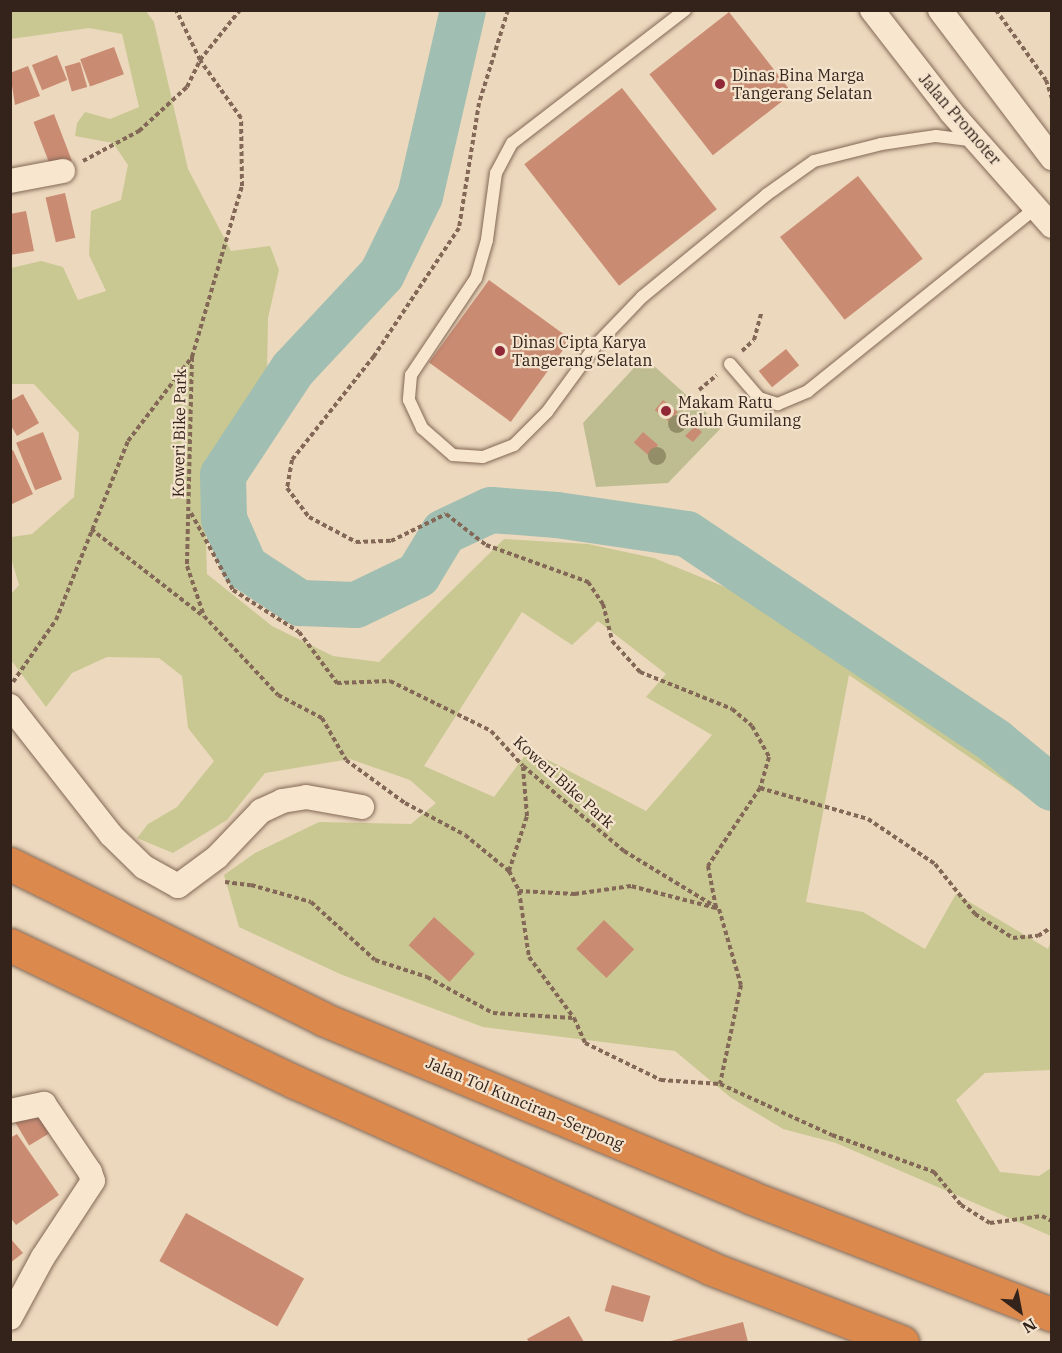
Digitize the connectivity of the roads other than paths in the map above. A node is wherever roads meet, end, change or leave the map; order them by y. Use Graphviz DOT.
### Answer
graph roads {
  1 [pos="685,10"];
  2 [pos="872,10"];
  3 [pos="940,10"];
  4 [pos="980,142"];
  5 [pos="1052,158"];
  6 [pos="63,171"];
  7 [pos="10,181"];
  8 [pos="1036,208"];
  9 [pos="1052,226"];
  10 [pos="730,364"];
  11 [pos="10,706"];
  12 [pos="362,807"];
  13 [pos="10,864"];
  14 [pos="10,945"];
  15 [pos="10,1112"];
  16 [pos="1052,1315"];
  17 [pos="10,1318"];
  18 [pos="902,1342"];
  1 -- 4 [label="lane"];
  2 -- 4 [label="street, Jalan Promoter"];
  3 -- 5 [label="street"];
  4 -- 8 [label="street, Jalan Promoter"];
  6 -- 7 [label="street"];
  8 -- 9 [label="street, Jalan Promoter"];
  8 -- 10 [label="lane"];
  11 -- 12 [label="street"];
  13 -- 16 [label="highway, Jalan Tol Kunciran–Serpong"];
  14 -- 18 [label="highway"];
  15 -- 17 [label="street"];
}
